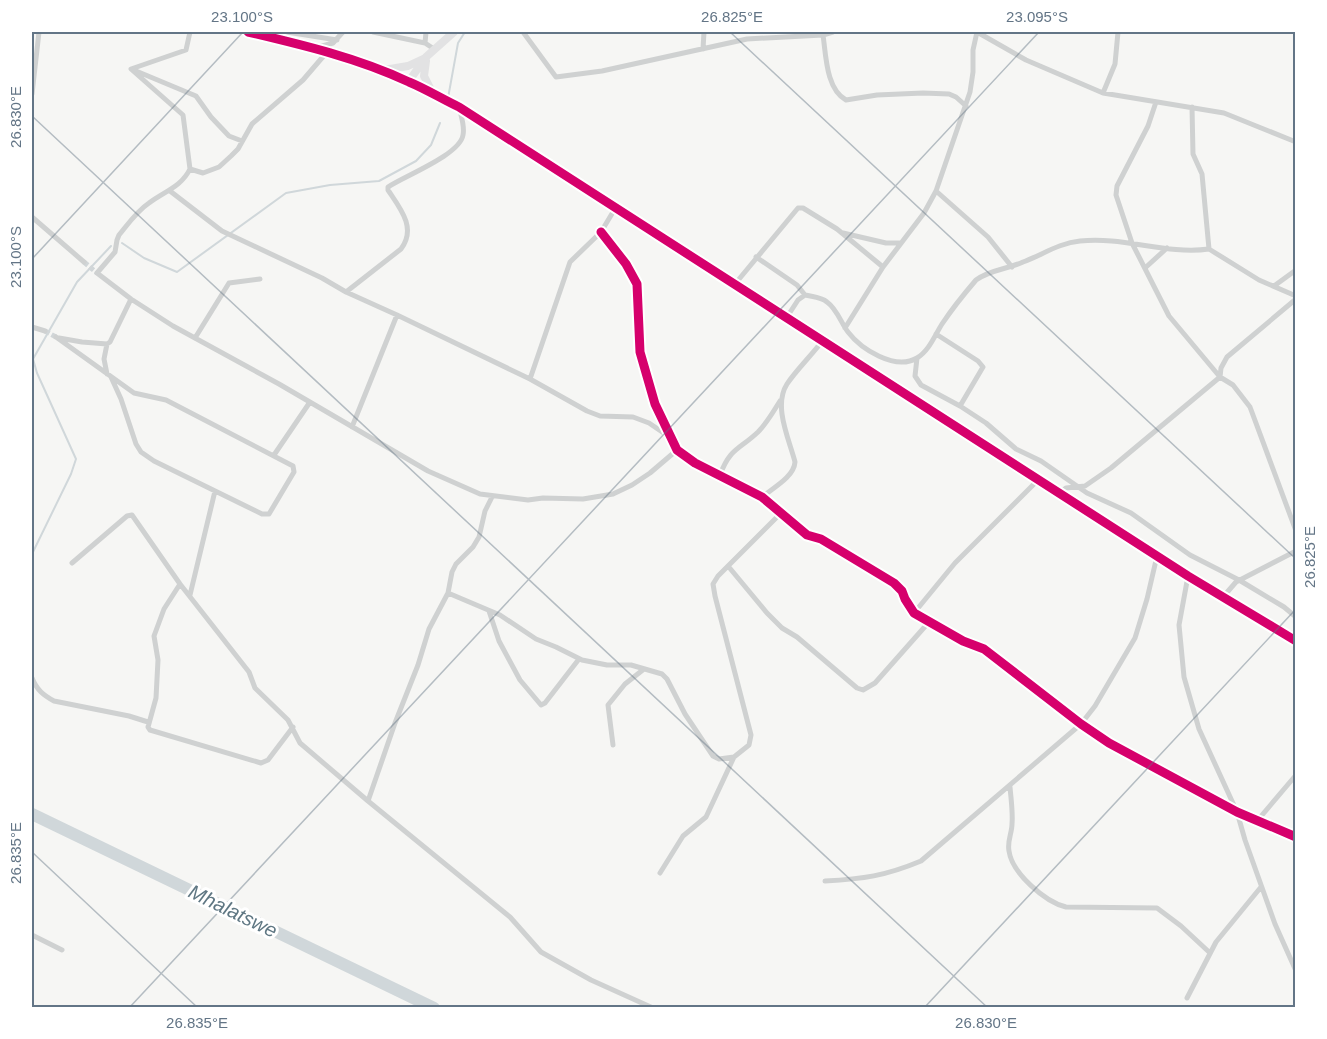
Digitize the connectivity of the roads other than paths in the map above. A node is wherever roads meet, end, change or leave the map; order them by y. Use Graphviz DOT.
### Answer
graph roads {
  1 [pos="39,32"];
  2 [pos="190,32"];
  3 [pos="248,32"];
  4 [pos="287,32"];
  5 [pos="343,32"];
  6 [pos="373,32"];
  7 [pos="426,32"];
  8 [pos="454,32"];
  9 [pos="523,32"];
  10 [pos="704,32"];
  11 [pos="833,32"];
  12 [pos="1118,32"];
  13 [pos="823,35"];
  14 [pos="337,40"];
  15 [pos="425,43"];
  16 [pos="314,48"];
  17 [pos="434,49"];
  18 [pos="703,49"];
  19 [pos="327,52"];
  20 [pos="426,57"];
  21 [pos="131,69"];
  22 [pos="379,70"];
  23 [pos="409,81"];
  24 [pos="1103,93"];
  25 [pos="32,94"];
  26 [pos="433,94"];
  27 [pos="1156,102"];
  28 [pos="966,106"];
  29 [pos="459,107"];
  30 [pos="1192,107"];
  31 [pos="242,141"];
  32 [pos="1296,142"];
  33 [pos="190,169"];
  34 [pos="170,191"];
  35 [pos="936,191"];
  36 [pos="616,207"];
  37 [pos="32,217"];
  38 [pos="601,232"];
  39 [pos="842,233"];
  40 [pos="900,243"];
  41 [pos="1132,243"];
  42 [pos="1167,248"];
  43 [pos="1209,249"];
  44 [pos="756,257"];
  45 [pos="84,262"];
  46 [pos="883,267"];
  47 [pos="1012,267"];
  48 [pos="1145,268"];
  49 [pos="1296,270"];
  50 [pos="260,279"];
  51 [pos="735,284"];
  52 [pos="1274,286"];
  53 [pos="346,292"];
  54 [pos="805,295"];
  55 [pos="1296,297"];
  56 [pos="131,299"];
  57 [pos="397,315"];
  58 [pos="788,317"];
  59 [pos="32,327"];
  60 [pos="845,328"];
  61 [pos="45,331"];
  62 [pos="936,334"];
  63 [pos="195,338"];
  64 [pos="823,340"];
  65 [pos="107,344"];
  66 [pos="917,358"];
  67 [pos="109,376"];
  68 [pos="1220,377"];
  69 [pos="530,379"];
  70 [pos="781,399"];
  71 [pos="310,402"];
  72 [pos="960,406"];
  73 [pos="352,427"];
  74 [pos="673,439"];
  75 [pos="677,450"];
  76 [pos="274,455"];
  77 [pos="720,475"];
  78 [pos="1038,480"];
  79 [pos="1079,488"];
  80 [pos="215,491"];
  81 [pos="1060,493"];
  82 [pos="492,497"];
  83 [pos="762,497"];
  84 [pos="780,514"];
  85 [pos="1296,531"];
  86 [pos="1296,551"];
  87 [pos="1156,556"];
  88 [pos="72,563"];
  89 [pos="728,566"];
  90 [pos="1188,576"];
  91 [pos="1239,580"];
  92 [pos="180,584"];
  93 [pos="448,593"];
  94 [pos="190,595"];
  95 [pos="1223,597"];
  96 [pos="489,610"];
  97 [pos="914,613"];
  98 [pos="1296,616"];
  99 [pos="929,622"];
  100 [pos="1296,641"];
  101 [pos="579,659"];
  102 [pos="644,669"];
  103 [pos="32,678"];
  104 [pos="148,722"];
  105 [pos="1081,724"];
  106 [pos="293,727"];
  107 [pos="613,745"];
  108 [pos="734,757"];
  109 [pos="1296,776"];
  110 [pos="1010,787"];
  111 [pos="368,801"];
  112 [pos="1237,812"];
  113 [pos="1257,821"];
  114 [pos="1296,837"];
  115 [pos="660,873"];
  116 [pos="825,881"];
  117 [pos="1262,887"];
  118 [pos="32,935"];
  119 [pos="62,951"];
  120 [pos="1209,952"];
  121 [pos="1296,971"];
  122 [pos="1187,998"];
  123 [pos="653,1008"];
  1 -- 25 [label="street"];
  2 -- 21 [label="street"];
  3 -- 16 [label="street"];
  4 -- 14 [label="street"];
  5 -- 14 [label="street"];
  6 -- 15 [label="street"];
  7 -- 15 [label="street"];
  8 -- 17 [label="street"];
  9 -- 18 [label="street"];
  10 -- 18 [label="street"];
  11 -- 13 [label="street"];
  12 -- 24 [label="street"];
  13 -- 18 [label="street"];
  13 -- 28 [label="street"];
  14 -- 16 [label="street"];
  15 -- 17 [label="street"];
  16 -- 19 [label="street"];
  17 -- 20 [label="street"];
  19 -- 22 [label="street"];
  19 -- 31 [label="street"];
  20 -- 22 [label="street"];
  20 -- 23 [label="street"];
  20 -- 26 [label="street"];
  21 -- 31 [label="street"];
  21 -- 33 [label="street"];
  22 -- 23 [label="street"];
  23 -- 26 [label="street"];
  24 -- 27 [label="street"];
  24 -- 28 [label="street"];
  26 -- 29 [label="street"];
  27 -- 30 [label="street"];
  27 -- 41 [label="street"];
  28 -- 35 [label="street"];
  29 -- 36 [label="street"];
  29 -- 53 [label="street"];
  30 -- 32 [label="street"];
  30 -- 43 [label="street"];
  31 -- 33 [label="street"];
  33 -- 34 [label="street"];
  34 -- 53 [label="street"];
  34 -- 56 [label="street"];
  35 -- 40 [label="street"];
  35 -- 47 [label="street"];
  36 -- 38 [label="street"];
  36 -- 51 [label="street"];
  37 -- 45 [label="street"];
  38 -- 69 [label="street"];
  38 -- 74 [label="street"];
  39 -- 40 [label="street"];
  39 -- 44 [label="street"];
  39 -- 46 [label="street"];
  40 -- 46 [label="street"];
  41 -- 42 [label="street"];
  41 -- 47 [label="street"];
  41 -- 48 [label="street"];
  42 -- 43 [label="street"];
  42 -- 48 [label="street"];
  43 -- 52 [label="street"];
  44 -- 51 [label="street"];
  44 -- 54 [label="street"];
  46 -- 60 [label="street"];
  47 -- 62 [label="street"];
  48 -- 68 [label="street"];
  49 -- 52 [label="street"];
  50 -- 63 [label="street"];
  51 -- 58 [label="street"];
  52 -- 55 [label="street"];
  53 -- 57 [label="street"];
  54 -- 58 [label="street"];
  54 -- 60 [label="street"];
  55 -- 68 [label="street"];
  56 -- 63 [label="street"];
  56 -- 65 [label="street"];
  57 -- 69 [label="street"];
  57 -- 73 [label="street"];
  58 -- 64 [label="street"];
  59 -- 61 [label="street"];
  60 -- 66 [label="street"];
  62 -- 66 [label="street"];
  62 -- 72 [label="street"];
  63 -- 71 [label="street"];
  64 -- 70 [label="street"];
  64 -- 78 [label="street"];
  65 -- 67 [label="street"];
  65 -- 67 [label="street"];
  66 -- 72 [label="street"];
  67 -- 76 [label="street"];
  67 -- 80 [label="street"];
  68 -- 79 [label="street"];
  68 -- 85 [label="street"];
  69 -- 74 [label="street"];
  70 -- 77 [label="street"];
  70 -- 83 [label="street"];
  71 -- 73 [label="street"];
  71 -- 76 [label="street"];
  72 -- 79 [label="street"];
  73 -- 82 [label="street"];
  74 -- 75 [label="street"];
  75 -- 77 [label="street"];
  75 -- 82 [label="street"];
  76 -- 80 [label="street"];
  77 -- 83 [label="street"];
  78 -- 81 [label="street"];
  78 -- 97 [label="street"];
  79 -- 81 [label="street"];
  79 -- 91 [label="street"];
  80 -- 94 [label="street"];
  81 -- 87 [label="street"];
  82 -- 93 [label="street"];
  83 -- 84 [label="street"];
  84 -- 89 [label="street"];
  84 -- 97 [label="street"];
  86 -- 91 [label="street"];
  87 -- 90 [label="street"];
  87 -- 105 [label="street"];
  88 -- 92 [label="street"];
  89 -- 99 [label="street"];
  89 -- 108 [label="street"];
  90 -- 95 [label="street"];
  90 -- 112 [label="street"];
  91 -- 95 [label="street"];
  91 -- 98 [label="street"];
  92 -- 94 [label="street"];
  92 -- 104 [label="street"];
  93 -- 96 [label="street"];
  93 -- 111 [label="street"];
  94 -- 106 [label="street"];
  95 -- 100 [label="street"];
  96 -- 101 [label="street"];
  96 -- 101 [label="street"];
  97 -- 99 [label="street"];
  99 -- 105 [label="street"];
  101 -- 102 [label="street"];
  102 -- 107 [label="street"];
  102 -- 108 [label="street"];
  103 -- 104 [label="street"];
  104 -- 106 [label="street"];
  105 -- 110 [label="street"];
  105 -- 112 [label="street"];
  106 -- 111 [label="street"];
  108 -- 115 [label="street"];
  109 -- 113 [label="street"];
  110 -- 116 [label="street"];
  110 -- 120 [label="street"];
  111 -- 123 [label="street"];
  112 -- 113 [label="street"];
  112 -- 117 [label="street"];
  113 -- 114 [label="street"];
  117 -- 120 [label="street"];
  117 -- 121 [label="street"];
  118 -- 119 [label="street"];
  120 -- 122 [label="street"];
}
